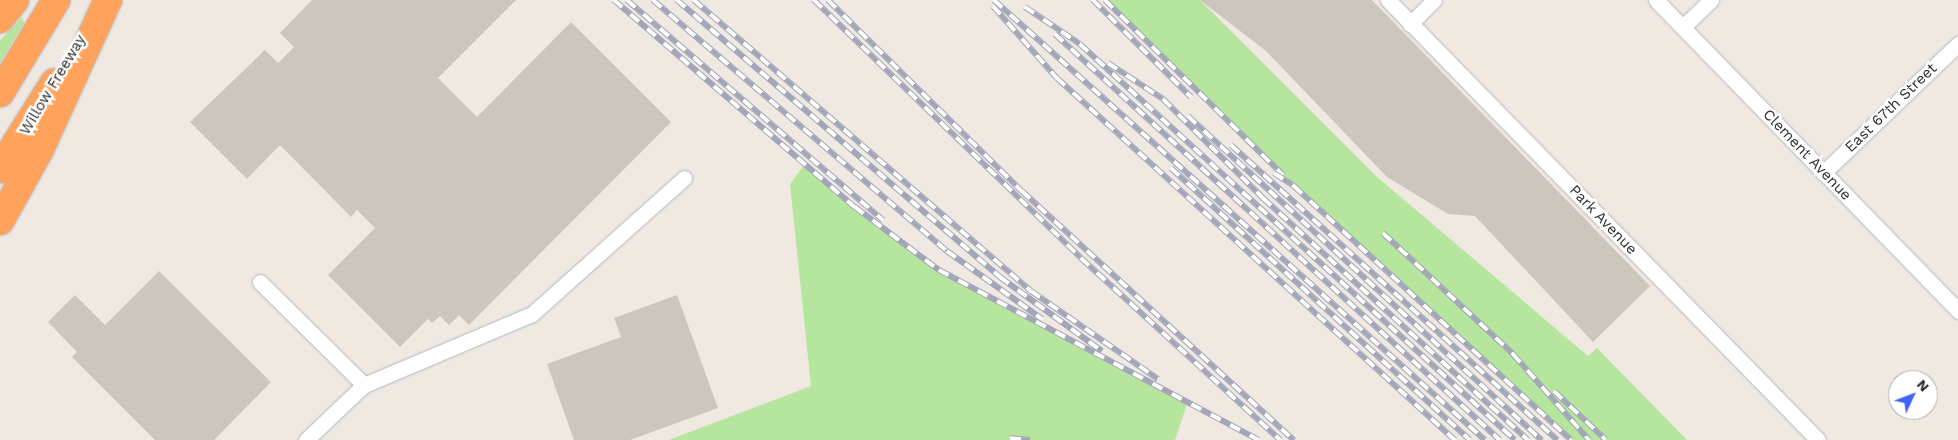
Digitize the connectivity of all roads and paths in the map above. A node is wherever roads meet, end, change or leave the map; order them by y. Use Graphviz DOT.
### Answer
graph roads {
  1 [pos="15,0"];
  2 [pos="56,0"];
  3 [pos="104,0"];
  4 [pos="108,0"];
  5 [pos="1388,0"];
  6 [pos="1434,0"];
  7 [pos="1656,0"];
  8 [pos="1711,0"];
  9 [pos="0,19"];
  10 [pos="1410,24"];
  11 [pos="1683,27"];
  12 [pos="1957,47"];
  13 [pos="0,94"];
  14 [pos="0,168"];
  15 [pos="1823,173"];
  16 [pos="684,178"];
  17 [pos="0,221"];
  18 [pos="260,282"];
  19 [pos="1958,311"];
  20 [pos="364,385"];
  21 [pos="306,440"];
  22 [pos="1818,440"];
  1 -- 9 [label="highway"];
  2 -- 13 [label="highway"];
  3 -- 14 [label="highway, Willow Freeway"];
  4 -- 17 [label="highway"];
  5 -- 10 [label="street, Park Avenue"];
  6 -- 10 [label="street"];
  7 -- 11 [label="street, Clement Avenue"];
  8 -- 11 [label="street"];
  10 -- 22 [label="street, Park Avenue"];
  11 -- 15 [label="street, Clement Avenue"];
  12 -- 15 [label="street, East 67th Street"];
  15 -- 19 [label="street, Clement Avenue"];
  16 -- 20 [label="street"];
  18 -- 20 [label="street"];
  20 -- 21 [label="street"];
}
